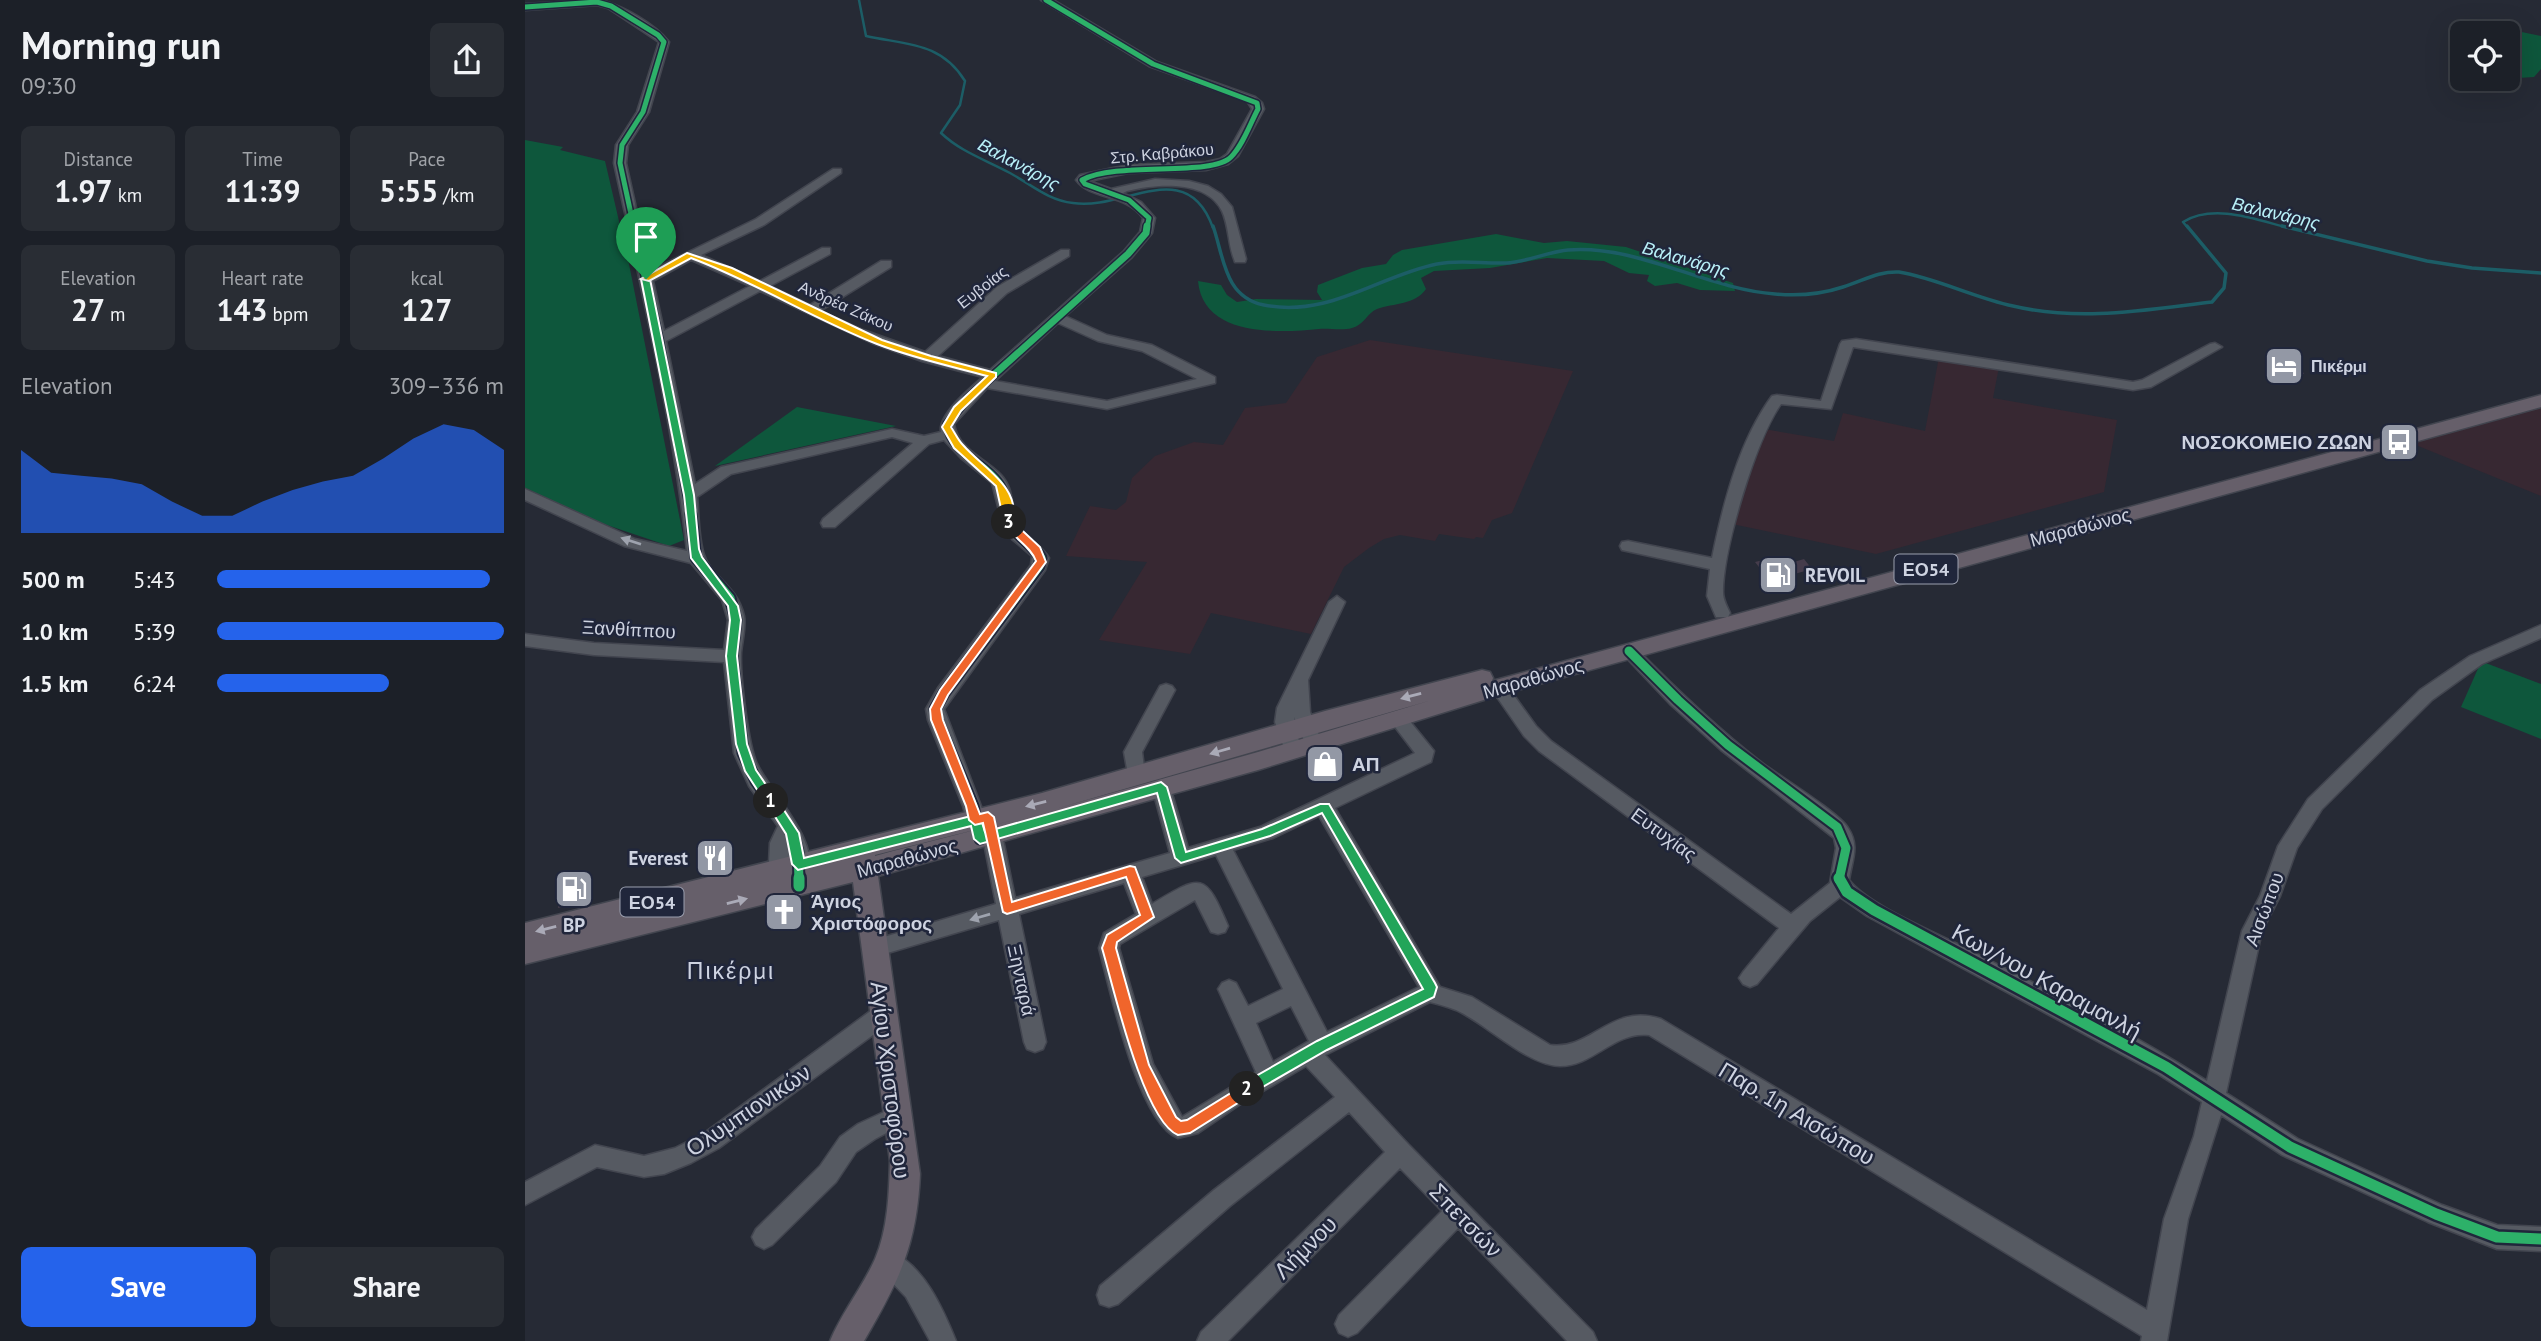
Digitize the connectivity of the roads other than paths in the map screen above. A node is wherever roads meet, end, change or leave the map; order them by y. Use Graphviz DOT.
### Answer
graph roads {
  1 [pos="1046,0"];
  2 [pos="525,6"];
  3 [pos="837,172"];
  4 [pos="1117,195"];
  5 [pos="826,251"];
  6 [pos="1065,253"];
  7 [pos="690,255"];
  8 [pos="1240,259"];
  9 [pos="886,264"];
  10 [pos="646,279"];
  11 [pos="762,287"];
  12 [pos="812,310"];
  13 [pos="1056,317"];
  14 [pos="659,339"];
  15 [pos="2215,346"];
  16 [pos="927,358"];
  17 [pos="988,379"];
  18 [pos="2541,391"];
  19 [pos="2541,401"];
  20 [pos="949,434"];
  21 [pos="924,441"];
  22 [pos="525,494"];
  23 [pos="689,495"];
  24 [pos="829,523"];
  25 [pos="1628,546"];
  26 [pos="697,558"];
  27 [pos="1718,565"];
  28 [pos="1337,602"];
  29 [pos="1722,613"];
  30 [pos="2541,631"];
  31 [pos="525,640"];
  32 [pos="1629,651"];
  33 [pos="731,656"];
  34 [pos="1499,687"];
  35 [pos="1166,690"];
  36 [pos="1398,719"];
  37 [pos="1299,738"];
  38 [pos="1136,775"];
  39 [pos="1161,787"];
  40 [pos="1324,807"];
  41 [pos="984,828"];
  42 [pos="1222,847"];
  43 [pos="1181,858"];
  44 [pos="863,859"];
  45 [pos="1130,871"];
  46 [pos="788,878"];
  47 [pos="1842,886"];
  48 [pos="1007,909"];
  49 [pos="1147,917"];
  50 [pos="1218,926"];
  51 [pos="1793,927"];
  52 [pos="525,934"];
  53 [pos="874,948"];
  54 [pos="525,953"];
  55 [pos="1750,978"];
  56 [pos="1229,989"];
  57 [pos="1429,992"];
  58 [pos="1296,993"];
  59 [pos="884,1014"];
  60 [pos="1243,1019"];
  61 [pos="1035,1042"];
  62 [pos="1316,1049"];
  63 [pos="1269,1076"];
  64 [pos="1350,1098"];
  65 [pos="2214,1100"];
  66 [pos="899,1115"];
  67 [pos="1400,1152"];
  68 [pos="525,1194"];
  69 [pos="1458,1211"];
  70 [pos="764,1237"];
  71 [pos="2541,1239"];
  72 [pos="890,1263"];
  73 [pos="1109,1295"];
  74 [pos="1348,1324"];
  75 [pos="2155,1335"];
  76 [pos="846,1341"];
  77 [pos="943,1341"];
  78 [pos="1210,1341"];
  79 [pos="1584,1341"];
  1 -- 4 [label="street, Στρ. Καβράκου"];
  2 -- 10 [label="street"];
  3 -- 7 [label="street"];
  4 -- 8 [label="street"];
  4 -- 13 [label="street"];
  5 -- 11 [label="street"];
  6 -- 16 [label="street, Ευβοίας"];
  7 -- 10 [label="street"];
  7 -- 11 [label="street, Ανδρέα Ζάκου"];
  9 -- 12 [label="street"];
  10 -- 14 [label="street"];
  11 -- 12 [label="street, Ανδρέα Ζάκου"];
  11 -- 14 [label="street"];
  12 -- 16 [label="street, Ανδρέα Ζάκου"];
  13 -- 17 [label="street"];
  13 -- 17 [label="street, Ανδρέα Ζάκου"];
  14 -- 23 [label="street"];
  15 -- 27 [label="street"];
  16 -- 17 [label="street, Ανδρέα Ζάκου"];
  17 -- 20 [label="street"];
  18 -- 29 [label="main road, Μαραθώνος / ΕΟ54"];
  19 -- 32 [label="main road, Μαραθώνος / ΕΟ54"];
  20 -- 21 [label="street"];
  20 -- 41 [label="street, Ξηνταρά"];
  21 -- 23 [label="street"];
  21 -- 24 [label="street"];
  26 -- 22 [label="street, one-way"];
  23 -- 26 [label="street"];
  25 -- 27 [label="street"];
  26 -- 33 [label="street"];
  27 -- 29 [label="street"];
  28 -- 37 [label="street"];
  29 -- 37 [label="main road, Μαραθώνος / ΕΟ54, one-way"];
  30 -- 65 [label="street, Αισώπου"];
  31 -- 33 [label="street, Ξανθίππου"];
  32 -- 34 [label="main road, Μαραθώνος / ΕΟ54"];
  32 -- 47 [label="street"];
  33 -- 46 [label="street"];
  34 -- 36 [label="main road, Μαραθώνος / ΕΟ54"];
  34 -- 51 [label="street, Ευτυχίας"];
  35 -- 38 [label="street"];
  36 -- 37 [label="main road, Μαραθώνος / ΕΟ54"];
  36 -- 40 [label="street"];
  37 -- 38 [label="main road, Μαραθώνος / ΕΟ54, one-way"];
  37 -- 39 [label="main road, Μαραθώνος / ΕΟ54"];
  38 -- 41 [label="main road, Μαραθώνος / ΕΟ54, one-way"];
  39 -- 41 [label="main road, Μαραθώνος / ΕΟ54"];
  39 -- 43 [label="street"];
  40 -- 42 [label="street"];
  40 -- 57 [label="street"];
  41 -- 44 [label="main road, Μαραθώνος / ΕΟ54"];
  41 -- 48 [label="street, Ξηνταρά"];
  42 -- 43 [label="street"];
  42 -- 58 [label="street, Σπετσών"];
  43 -- 45 [label="street"];
  44 -- 46 [label="main road, Μαραθώνος / ΕΟ54"];
  44 -- 53 [label="main road, Αγίου Χριστοφόρου"];
  45 -- 48 [label="street"];
  45 -- 49 [label="street"];
  46 -- 52 [label="main road, Μαραθώνος / ΕΟ54, one-way"];
  54 -- 46 [label="main road, Μαραθώνος / ΕΟ54, one-way"];
  47 -- 51 [label="street"];
  47 -- 65 [label="street, Κων/νου Καραμανλή"];
  48 -- 53 [label="street, one-way"];
  48 -- 61 [label="street, Ξηνταρά"];
  49 -- 50 [label="street"];
  49 -- 63 [label="street"];
  51 -- 55 [label="street"];
  53 -- 59 [label="main road, Αγίου Χριστοφόρου"];
  56 -- 60 [label="street"];
  57 -- 62 [label="street"];
  57 -- 75 [label="street, Παρ. 1η Αισώπου"];
  58 -- 60 [label="street"];
  58 -- 62 [label="street, Σπετσών"];
  59 -- 66 [label="main road, Αγίου Χριστοφόρου"];
  59 -- 68 [label="street, Ολυμπιονικών"];
  60 -- 63 [label="street"];
  62 -- 63 [label="street"];
  62 -- 64 [label="street, Σπετσών"];
  64 -- 67 [label="street, Σπετσών"];
  64 -- 73 [label="street"];
  65 -- 71 [label="street, Κων/νου Καραμανλή"];
  65 -- 75 [label="street, Αισώπου"];
  66 -- 70 [label="street"];
  66 -- 72 [label="main road, Αγίου Χριστοφόρου"];
  67 -- 69 [label="street, Σπετσών"];
  67 -- 78 [label="street, Λήμνου"];
  69 -- 74 [label="street"];
  69 -- 79 [label="street, Σπετσών"];
  72 -- 76 [label="main road, Αγίου Χριστοφόρου"];
  72 -- 77 [label="street"];
}
